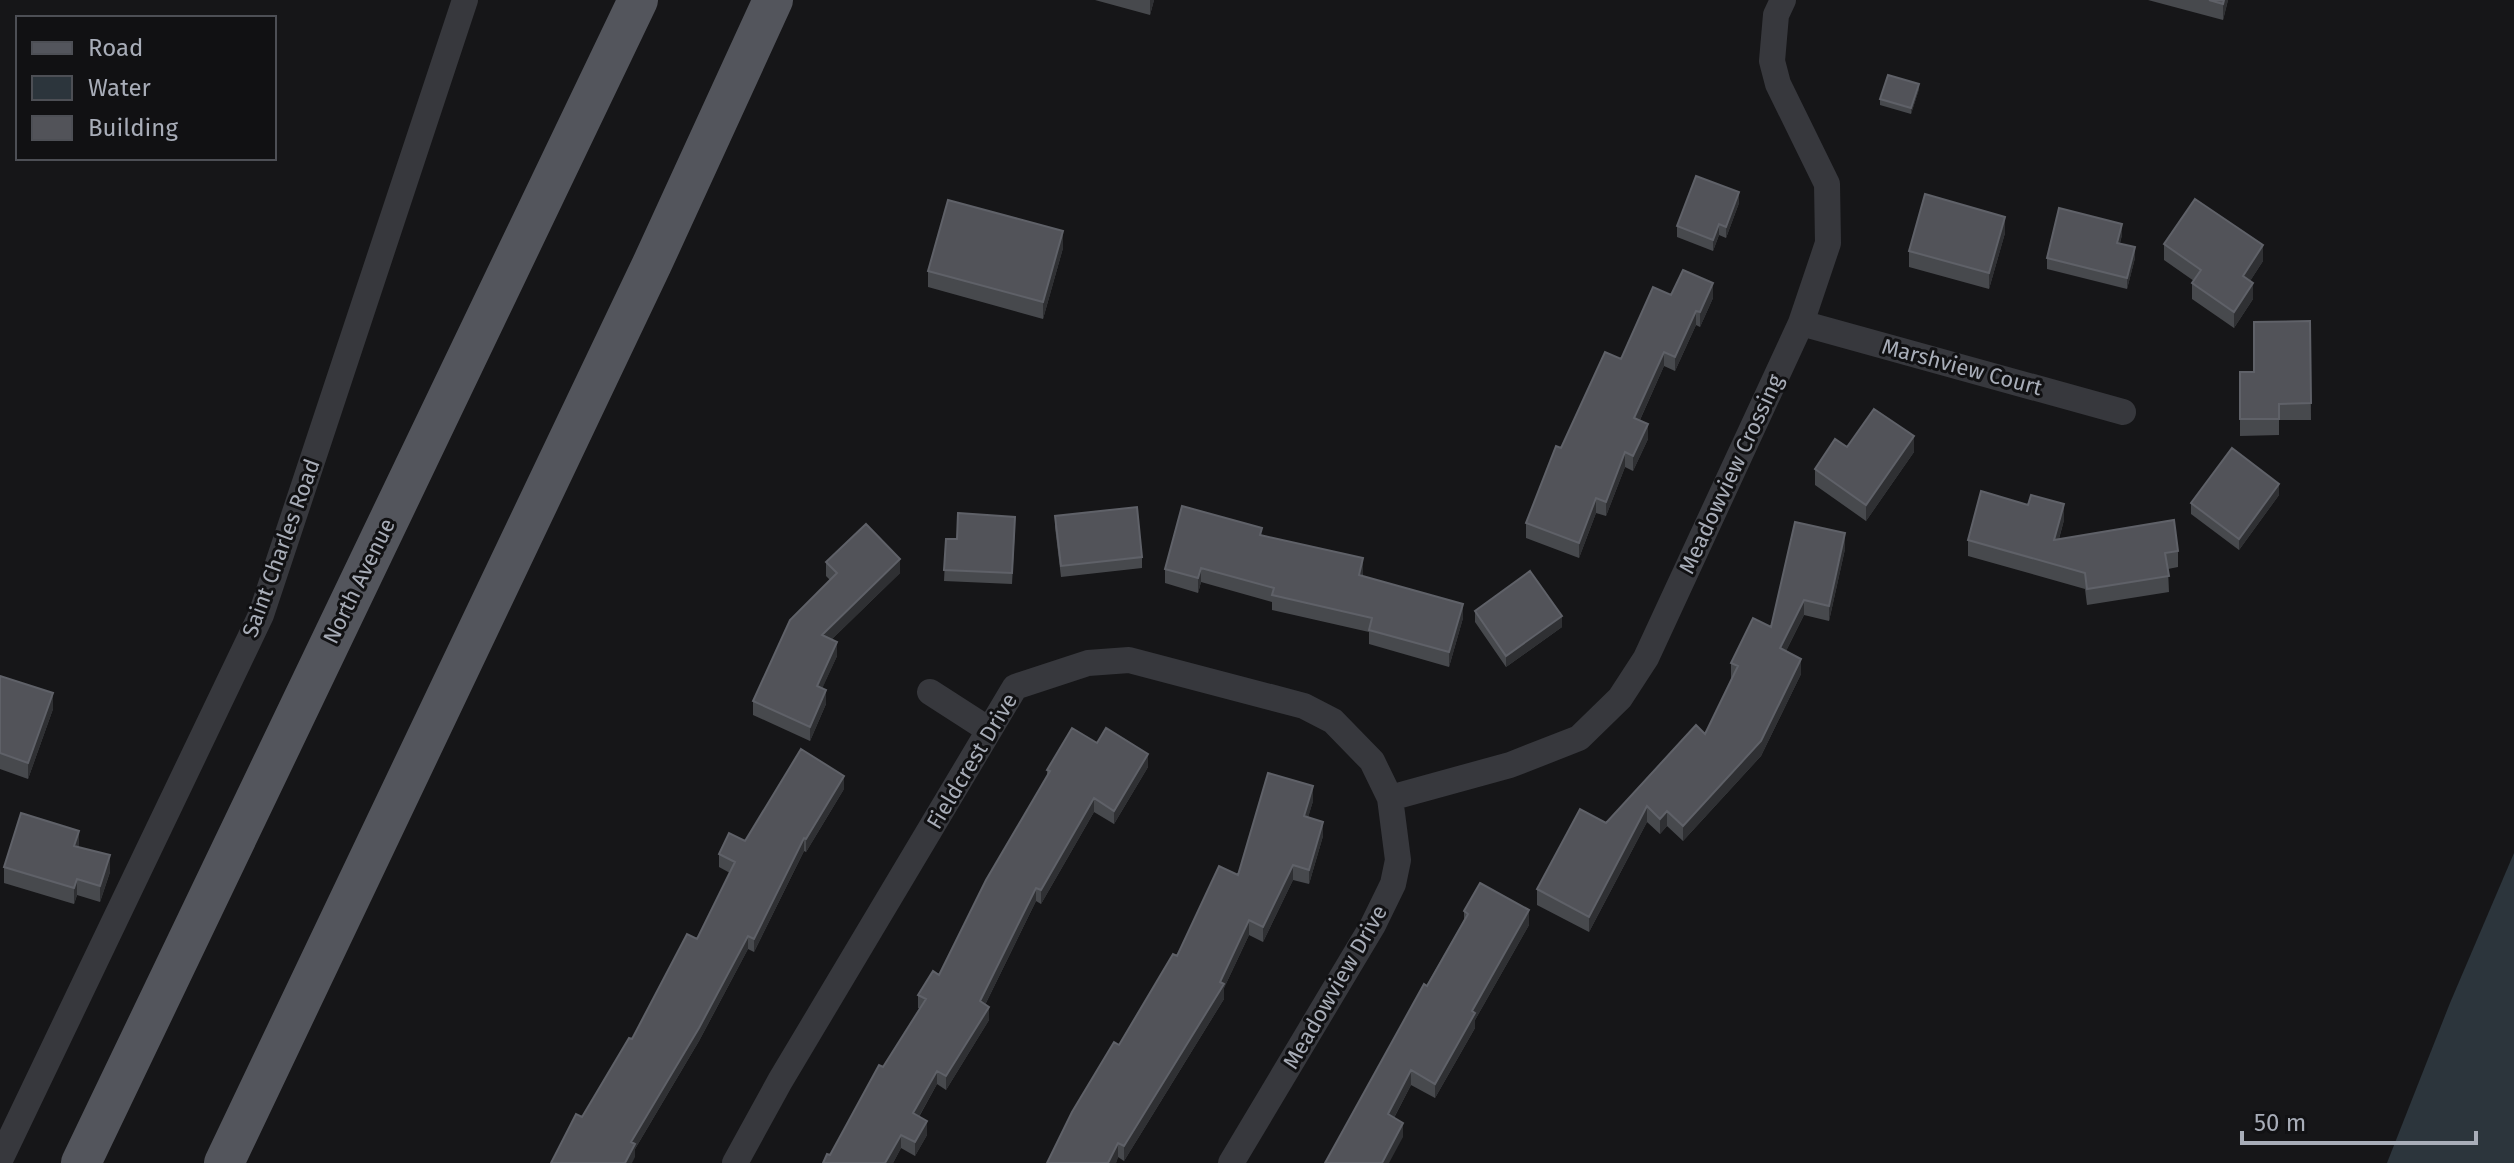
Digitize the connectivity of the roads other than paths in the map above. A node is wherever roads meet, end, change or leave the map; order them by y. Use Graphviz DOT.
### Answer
graph roads {
  1 [pos="465,0"];
  2 [pos="638,0"];
  3 [pos="773,0"];
  4 [pos="1783,0"];
  5 [pos="1801,323"];
  6 [pos="2123,412"];
  7 [pos="930,692"];
  8 [pos="989,730"];
  9 [pos="1390,798"];
  10 [pos="0,1160"];
  11 [pos="81,1163"];
  12 [pos="224,1163"];
  13 [pos="735,1163"];
  14 [pos="1231,1163"];
  1 -- 10 [label="street, Saint Charles Road"];
  2 -- 11 [label="main road, North Avenue"];
  3 -- 12 [label="main road"];
  4 -- 5 [label="street, Meadowview Crossing"];
  5 -- 6 [label="street, Marshview Court"];
  5 -- 9 [label="street, Meadowview Crossing"];
  7 -- 8 [label="street"];
  8 -- 9 [label="street, Fieldcrest Drive"];
  8 -- 13 [label="street, Fieldcrest Drive"];
  9 -- 14 [label="street, Meadowview Drive"];
}
